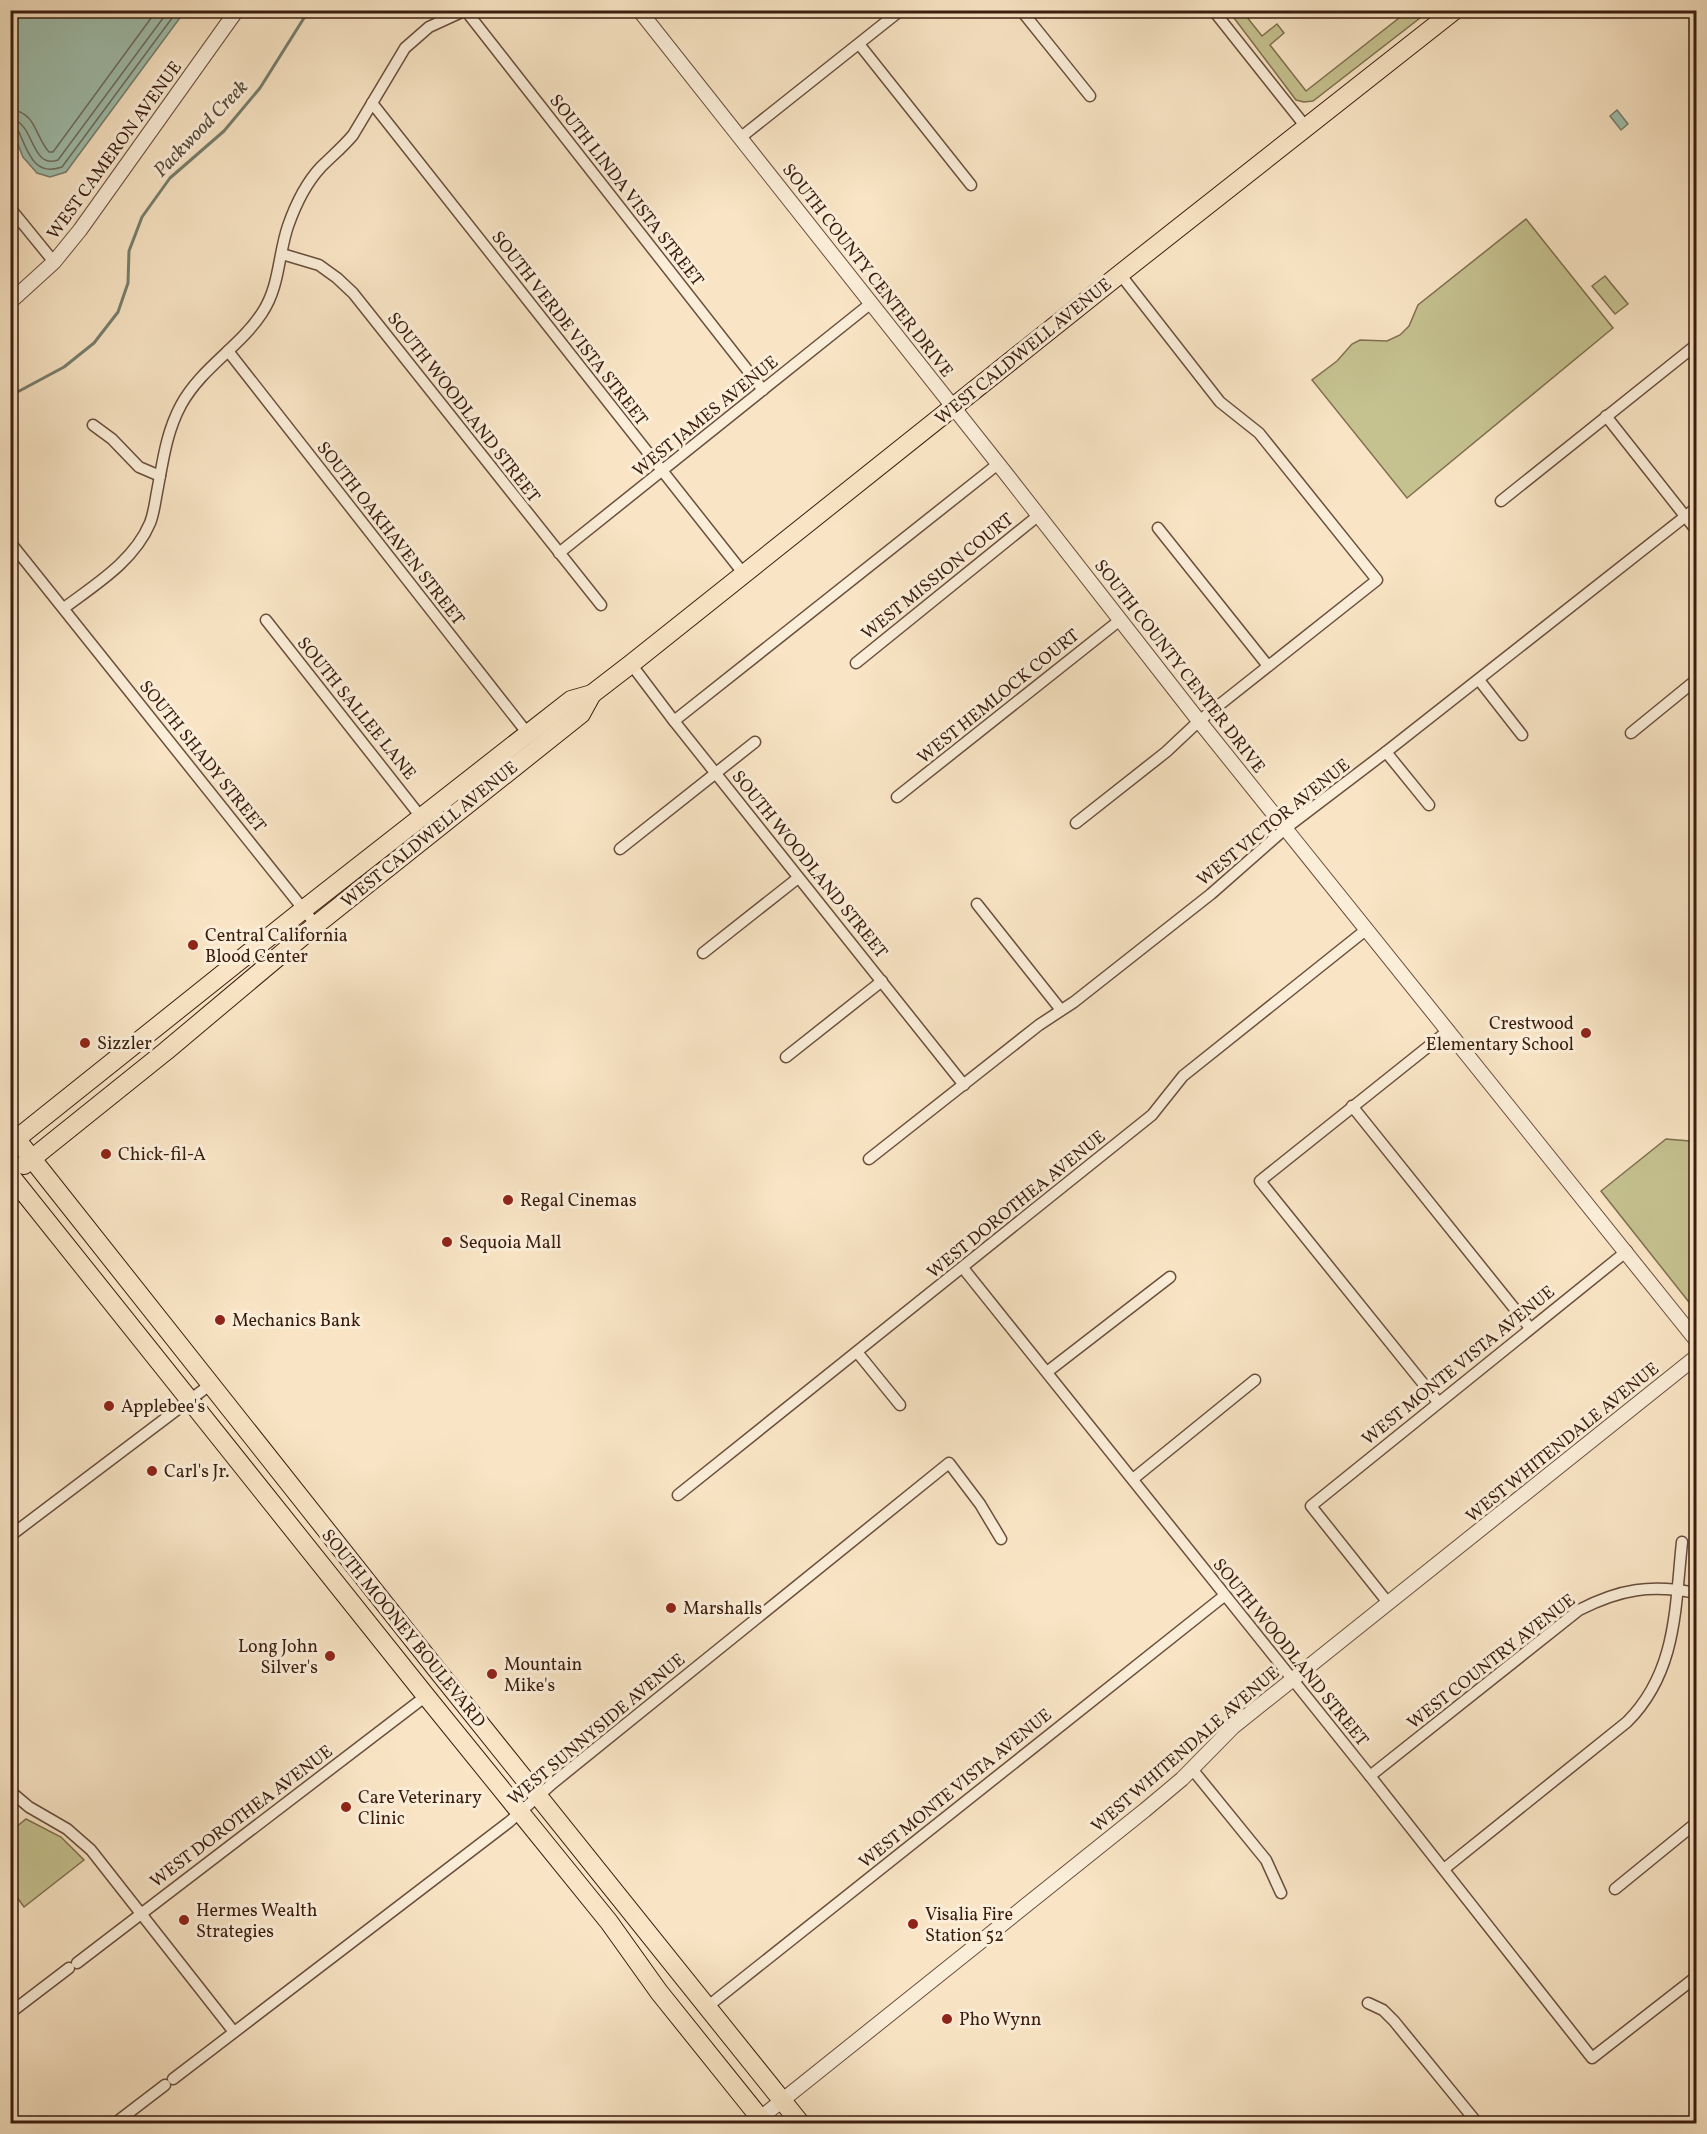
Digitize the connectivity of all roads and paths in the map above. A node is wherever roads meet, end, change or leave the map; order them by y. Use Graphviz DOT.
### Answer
graph roads {
  1 [pos="237,10"];
  2 [pos="639,10"];
  3 [pos="901,10"];
  4 [pos="1021,10"];
  5 [pos="1212,10"];
  6 [pos="1455,10"];
  7 [pos="466,11"];
  8 [pos="859,44"];
  9 [pos="1090,96"];
  10 [pos="372,103"];
  11 [pos="1306,127"];
  12 [pos="740,138"];
  13 [pos="971,185"];
  14 [pos="10,208"];
  15 [pos="282,254"];
  16 [pos="54,262"];
  17 [pos="1120,274"];
  18 [pos="10,302"];
  19 [pos="870,304"];
  20 [pos="1696,345"];
  21 [pos="228,351"];
  22 [pos="763,390"];
  23 [pos="954,407"];
  24 [pos="1606,416"];
  25 [pos="93,425"];
  26 [pos="998,464"];
  27 [pos="661,471"];
  28 [pos="160,476"];
  29 [pos="1501,501"];
  30 [pos="1696,508"];
  31 [pos="1039,515"];
  32 [pos="1686,516"];
  33 [pos="1158,528"];
  34 [pos="1696,530"];
  35 [pos="10,542"];
  36 [pos="559,553"];
  37 [pos="743,573"];
  38 [pos="601,606"];
  39 [pos="64,608"];
  40 [pos="266,620"];
  41 [pos="1120,620"];
  42 [pos="856,663"];
  43 [pos="631,664"];
  44 [pos="1268,666"];
  45 [pos="1479,680"];
  46 [pos="1696,680"];
  47 [pos="592,694"];
  48 [pos="674,721"];
  49 [pos="1199,721"];
  50 [pos="1631,733"];
  51 [pos="528,734"];
  52 [pos="1522,735"];
  53 [pos="755,742"];
  54 [pos="1386,752"];
  55 [pos="716,773"];
  56 [pos="897,797"];
  57 [pos="1429,805"];
  58 [pos="454,815"];
  59 [pos="421,817"];
  60 [pos="1076,823"];
  61 [pos="1286,828"];
  62 [pos="620,849"];
  63 [pos="798,878"];
  64 [pos="977,904"];
  65 [pos="304,909"];
  66 [pos="316,925"];
  67 [pos="1367,930"];
  68 [pos="704,953"];
  69 [pos="882,981"];
  70 [pos="1061,1010"];
  71 [pos="1449,1030"];
  72 [pos="786,1057"];
  73 [pos="964,1085"];
  74 [pos="1352,1106"];
  75 [pos="13,1138"];
  76 [pos="32,1158"];
  77 [pos="868,1159"];
  78 [pos="11,1176"];
  79 [pos="1627,1251"];
  80 [pos="963,1269"];
  81 [pos="1170,1277"];
  82 [pos="1530,1328"];
  83 [pos="1696,1340"];
  84 [pos="857,1352"];
  85 [pos="1696,1357"];
  86 [pos="1047,1372"];
  87 [pos="1255,1380"];
  88 [pos="211,1384"];
  89 [pos="190,1400"];
  90 [pos="1438,1402"];
  91 [pos="900,1405"];
  92 [pos="1133,1479"];
  93 [pos="678,1495"];
  94 [pos="10,1536"];
  95 [pos="1001,1539"];
  96 [pos="1682,1542"];
  97 [pos="1677,1589"];
  98 [pos="1696,1593"];
  99 [pos="1224,1596"];
  100 [pos="1389,1604"];
  101 [pos="1293,1680"];
  102 [pos="426,1696"];
  103 [pos="1192,1769"];
  104 [pos="1370,1776"];
  105 [pos="10,1791"];
  106 [pos="538,1796"];
  107 [pos="520,1813"];
  108 [pos="1696,1823"];
  109 [pos="1444,1869"];
  110 [pos="1615,1889"];
  111 [pos="1281,1893"];
  112 [pos="140,1914"];
  113 [pos="1696,1977"];
  114 [pos="1368,2003"];
  115 [pos="707,2007"];
  116 [pos="10,2013"];
  117 [pos="234,2032"];
  118 [pos="782,2101"];
  119 [pos="760,2122"];
  120 [pos="114,2124"];
  121 [pos="801,2124"];
  122 [pos="1478,2124"];
  1 -- 16 [label="street, WEST CAMERON AVENUE"];
  2 -- 12 [label="street, SOUTH COUNTY CENTER DRIVE"];
  3 -- 8 [label="street"];
  4 -- 9 [label="street"];
  5 -- 11 [label="street"];
  6 -- 11 [label="main road, WEST CALDWELL AVENUE"];
  7 -- 10 [label="street"];
  7 -- 22 [label="street, SOUTH LINDA VISTA STREET"];
  8 -- 12 [label="street"];
  8 -- 13 [label="street"];
  10 -- 15 [label="street"];
  10 -- 27 [label="street, SOUTH VERDE VISTA STREET"];
  11 -- 17 [label="main road, WEST CALDWELL AVENUE"];
  12 -- 19 [label="street, SOUTH COUNTY CENTER DRIVE"];
  14 -- 16 [label="street"];
  15 -- 21 [label="street"];
  15 -- 36 [label="street, SOUTH WOODLAND STREET"];
  16 -- 18 [label="street, WEST CAMERON AVENUE"];
  17 -- 23 [label="main road, WEST CALDWELL AVENUE"];
  17 -- 44 [label="street"];
  19 -- 22 [label="street, WEST JAMES AVENUE"];
  19 -- 23 [label="street, SOUTH COUNTY CENTER DRIVE"];
  20 -- 24 [label="street"];
  21 -- 28 [label="street"];
  21 -- 51 [label="street, SOUTH OAKHAVEN STREET"];
  22 -- 27 [label="street, WEST JAMES AVENUE"];
  23 -- 26 [label="street, SOUTH COUNTY CENTER DRIVE"];
  23 -- 37 [label="main road, WEST CALDWELL AVENUE"];
  24 -- 29 [label="street"];
  24 -- 32 [label="street"];
  25 -- 28 [label="street"];
  26 -- 31 [label="street, SOUTH COUNTY CENTER DRIVE"];
  26 -- 48 [label="street"];
  27 -- 36 [label="street, WEST JAMES AVENUE"];
  27 -- 37 [label="street, SOUTH VERDE VISTA STREET"];
  28 -- 39 [label="street"];
  30 -- 32 [label="street, WEST VICTOR AVENUE"];
  31 -- 41 [label="street, SOUTH COUNTY CENTER DRIVE"];
  31 -- 42 [label="street, WEST MISSION COURT"];
  32 -- 34 [label="street"];
  32 -- 45 [label="street, WEST VICTOR AVENUE"];
  33 -- 44 [label="street"];
  35 -- 39 [label="street, SOUTH SHADY STREET"];
  36 -- 38 [label="street, SOUTH WOODLAND STREET"];
  37 -- 43 [label="main road, WEST CALDWELL AVENUE"];
  39 -- 65 [label="street, SOUTH SHADY STREET"];
  40 -- 59 [label="street, SOUTH SALLEE LANE"];
  41 -- 49 [label="street, SOUTH COUNTY CENTER DRIVE"];
  41 -- 56 [label="street, WEST HEMLOCK COURT"];
  43 -- 47 [label="main road, WEST CALDWELL AVENUE"];
  43 -- 48 [label="street, SOUTH WOODLAND STREET"];
  44 -- 49 [label="street"];
  45 -- 52 [label="street"];
  45 -- 54 [label="street, WEST VICTOR AVENUE"];
  46 -- 50 [label="street"];
  47 -- 51 [label="main road, WEST CALDWELL AVENUE"];
  47 -- 58 [label="main road, WEST CALDWELL AVENUE"];
  48 -- 55 [label="street, SOUTH WOODLAND STREET"];
  49 -- 60 [label="street"];
  49 -- 61 [label="street, SOUTH COUNTY CENTER DRIVE"];
  51 -- 58 [label="main road"];
  51 -- 59 [label="main road, WEST CALDWELL AVENUE"];
  53 -- 55 [label="street"];
  54 -- 57 [label="street"];
  54 -- 61 [label="street, WEST VICTOR AVENUE"];
  55 -- 62 [label="street"];
  55 -- 63 [label="street, SOUTH WOODLAND STREET"];
  58 -- 66 [label="main road, WEST CALDWELL AVENUE"];
  59 -- 65 [label="main road, WEST CALDWELL AVENUE"];
  61 -- 67 [label="street, SOUTH COUNTY CENTER DRIVE"];
  61 -- 70 [label="street, WEST VICTOR AVENUE"];
  63 -- 68 [label="street"];
  63 -- 69 [label="street, SOUTH WOODLAND STREET"];
  64 -- 70 [label="street"];
  65 -- 66 [label="street, SOUTH SHADY STREET"];
  65 -- 75 [label="main road, WEST CALDWELL AVENUE"];
  66 -- 76 [label="main road, WEST CALDWELL AVENUE"];
  67 -- 71 [label="street, SOUTH COUNTY CENTER DRIVE"];
  67 -- 80 [label="street, WEST DOROTHEA AVENUE"];
  69 -- 72 [label="street"];
  69 -- 73 [label="street, SOUTH WOODLAND STREET"];
  70 -- 73 [label="street, WEST VICTOR AVENUE"];
  71 -- 74 [label="street"];
  71 -- 79 [label="street, SOUTH COUNTY CENTER DRIVE"];
  73 -- 77 [label="street, WEST VICTOR AVENUE"];
  74 -- 82 [label="street"];
  74 -- 90 [label="street"];
  75 -- 76 [label="main road, SOUTH MOONEY BOULEVARD"];
  76 -- 78 [label="main road, WEST CALDWELL AVENUE"];
  76 -- 88 [label="main road, SOUTH MOONEY BOULEVARD"];
  78 -- 89 [label="main road, SOUTH MOONEY BOULEVARD"];
  79 -- 82 [label="street, WEST MONTE VISTA AVENUE"];
  79 -- 83 [label="street, SOUTH COUNTY CENTER DRIVE"];
  80 -- 84 [label="street, WEST DOROTHEA AVENUE"];
  80 -- 86 [label="street, SOUTH WOODLAND STREET"];
  81 -- 86 [label="street"];
  82 -- 90 [label="street, WEST MONTE VISTA AVENUE"];
  84 -- 91 [label="street"];
  84 -- 93 [label="street, WEST DOROTHEA AVENUE"];
  85 -- 100 [label="street, WEST WHITENDALE AVENUE"];
  86 -- 92 [label="street, SOUTH WOODLAND STREET"];
  87 -- 92 [label="street"];
  88 -- 89 [label="street"];
  88 -- 106 [label="main road, SOUTH MOONEY BOULEVARD"];
  89 -- 94 [label="street"];
  89 -- 102 [label="main road, SOUTH MOONEY BOULEVARD"];
  90 -- 100 [label="street, WEST MONTE VISTA AVENUE"];
  92 -- 99 [label="street, SOUTH WOODLAND STREET"];
  95 -- 106 [label="street, WEST SUNNYSIDE AVENUE"];
  96 -- 97 [label="street"];
  97 -- 98 [label="street"];
  97 -- 104 [label="street, WEST COUNTRY AVENUE"];
  97 -- 109 [label="street"];
  99 -- 101 [label="street, SOUTH WOODLAND STREET"];
  99 -- 115 [label="street, WEST MONTE VISTA AVENUE"];
  100 -- 101 [label="street, WEST WHITENDALE AVENUE"];
  101 -- 103 [label="street, WEST WHITENDALE AVENUE"];
  101 -- 104 [label="street, SOUTH WOODLAND STREET"];
  102 -- 107 [label="main road, SOUTH MOONEY BOULEVARD"];
  102 -- 112 [label="street, WEST DOROTHEA AVENUE"];
  103 -- 111 [label="street"];
  103 -- 118 [label="street, WEST WHITENDALE AVENUE"];
  104 -- 109 [label="street, SOUTH WOODLAND STREET"];
  105 -- 112 [label="street"];
  106 -- 107 [label="street, WEST SUNNYSIDE AVENUE"];
  106 -- 115 [label="main road, SOUTH MOONEY BOULEVARD"];
  107 -- 117 [label="street, WEST SUNNYSIDE AVENUE"];
  107 -- 119 [label="main road, SOUTH MOONEY BOULEVARD"];
  108 -- 110 [label="street"];
  109 -- 113 [label="street, SOUTH WOODLAND STREET"];
  112 -- 116 [label="street, WEST DOROTHEA AVENUE"];
  112 -- 117 [label="street"];
  114 -- 122 [label="street"];
  115 -- 118 [label="main road, SOUTH MOONEY BOULEVARD"];
  117 -- 120 [label="street, WEST SUNNYSIDE AVENUE"];
  118 -- 119 [label="street, WEST WHITENDALE AVENUE"];
  118 -- 121 [label="main road, SOUTH MOONEY BOULEVARD"];
}
